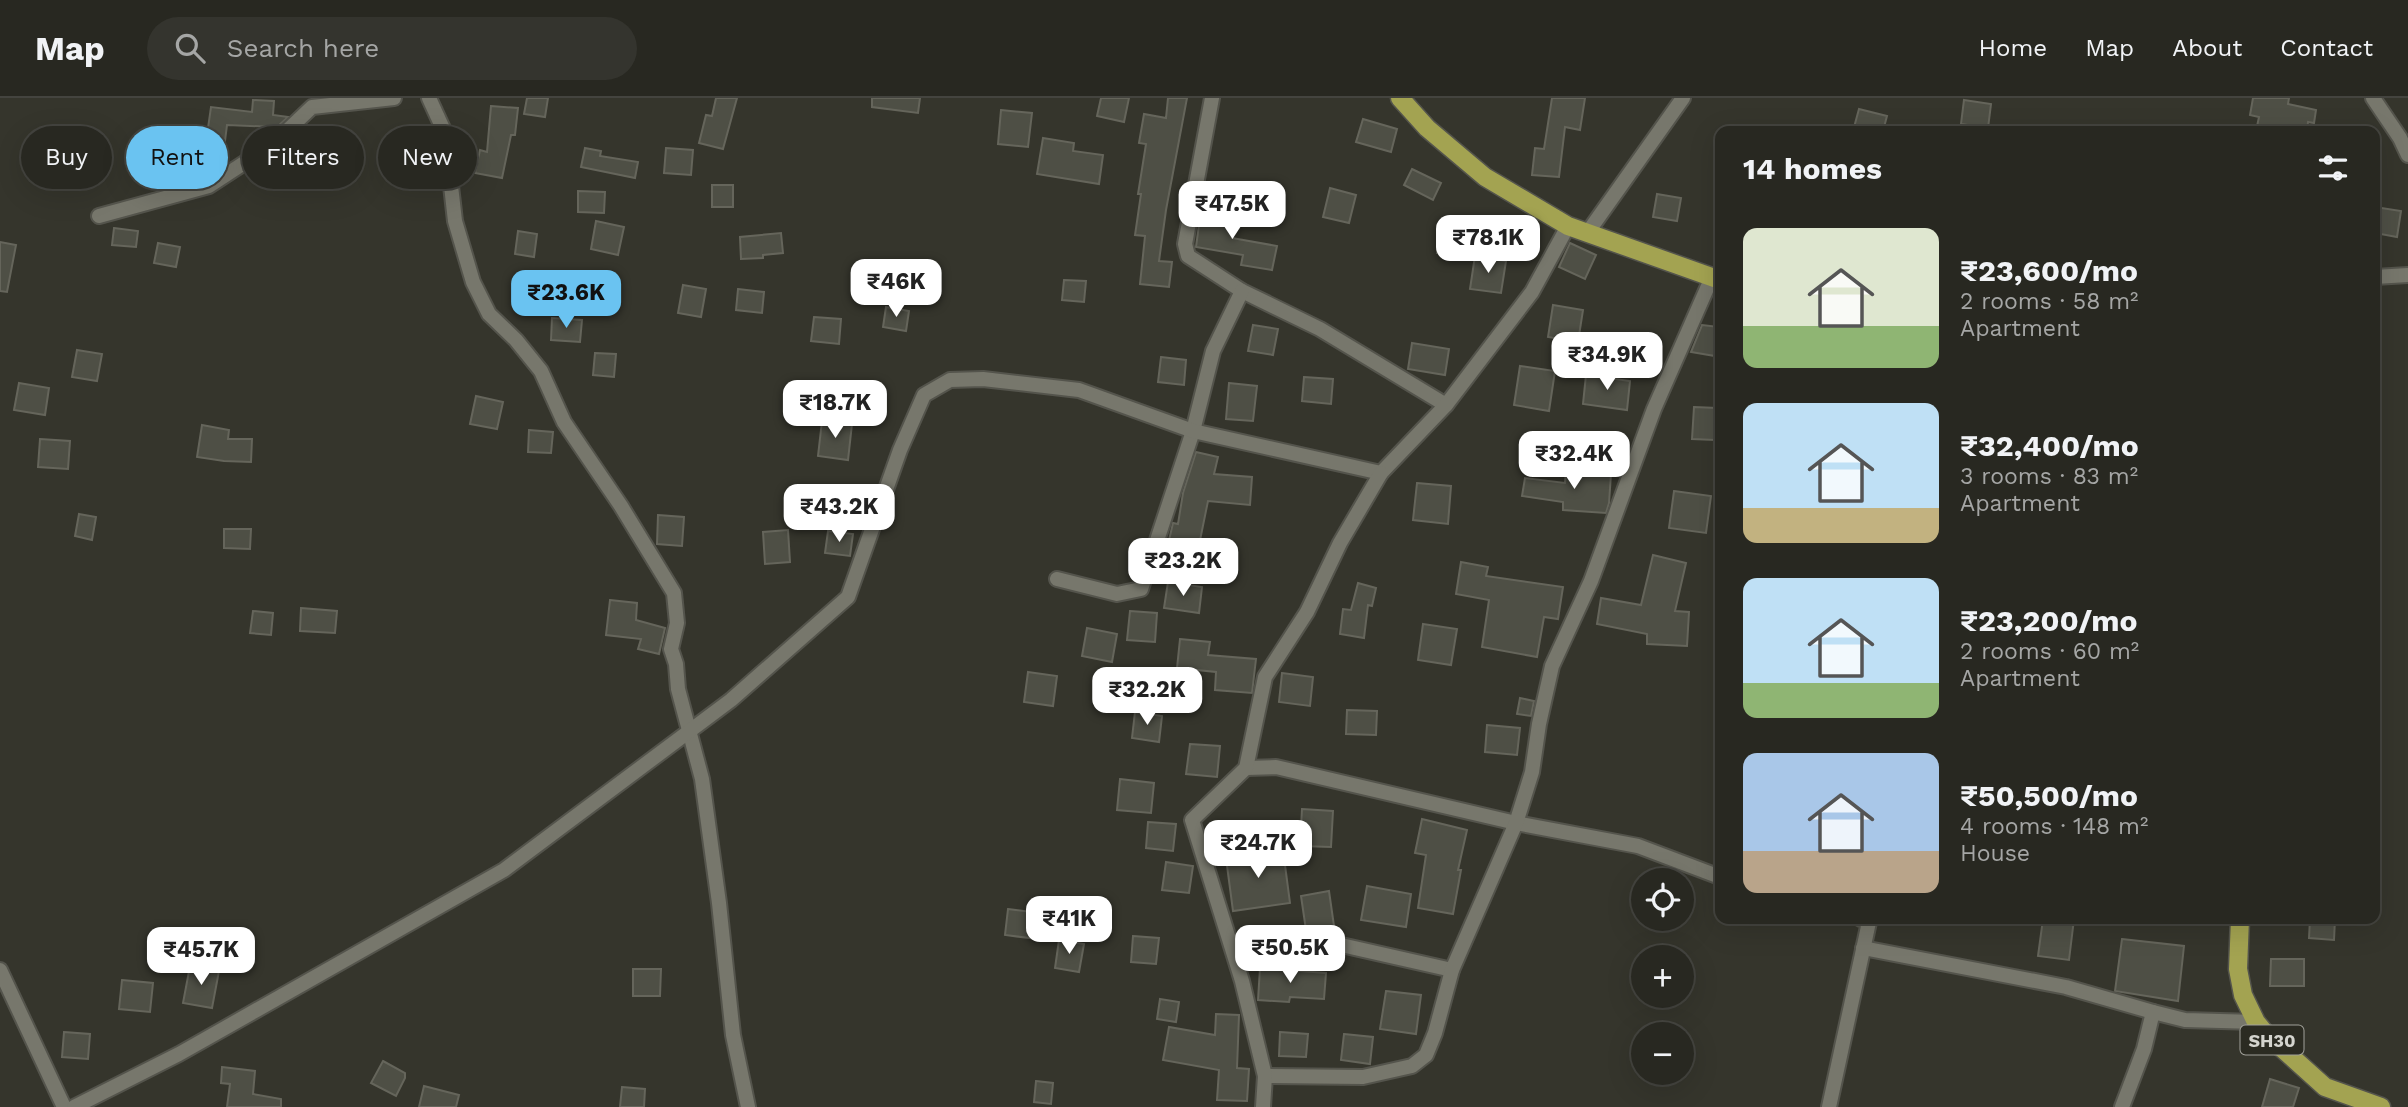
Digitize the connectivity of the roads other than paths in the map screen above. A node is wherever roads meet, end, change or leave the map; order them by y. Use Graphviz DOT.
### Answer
graph roads {
  1 [pos="394,98"];
  2 [pos="429,98"];
  3 [pos="1212,98"];
  4 [pos="1400,98"];
  5 [pos="1683,98"];
  6 [pos="2374,98"];
  7 [pos="2408,155"];
  8 [pos="99,216"];
  9 [pos="1568,226"];
  10 [pos="1588,232"];
  11 [pos="2408,275"];
  12 [pos="2380,277"];
  13 [pos="1715,279"];
  14 [pos="1715,281"];
  15 [pos="1242,291"];
  16 [pos="1446,405"];
  17 [pos="1192,431"];
  18 [pos="1381,473"];
  19 [pos="1057,579"];
  20 [pos="690,729"];
  21 [pos="1246,768"];
  22 [pos="1516,823"];
  23 [pos="1715,875"];
  24 [pos="1869,924"];
  25 [pos="2240,924"];
  26 [pos="1863,948"];
  27 [pos="1235,954"];
  28 [pos="0,970"];
  29 [pos="1452,970"];
  30 [pos="2153,1012"];
  31 [pos="2256,1022"];
  32 [pos="1265,1076"];
  33 [pos="64,1107"];
  34 [pos="74,1107"];
  35 [pos="748,1107"];
  36 [pos="1263,1107"];
  37 [pos="1829,1107"];
  38 [pos="2122,1107"];
  39 [pos="2381,1107"];
  1 -- 8 [label="street"];
  2 -- 20 [label="street"];
  3 -- 15 [label="street"];
  4 -- 9 [label="main road"];
  5 -- 10 [label="street"];
  6 -- 7 [label="street"];
  9 -- 10 [label="main road"];
  9 -- 16 [label="street"];
  10 -- 13 [label="main road"];
  11 -- 12 [label="street"];
  14 -- 22 [label="street"];
  15 -- 16 [label="street"];
  15 -- 17 [label="street"];
  16 -- 18 [label="street"];
  17 -- 18 [label="street"];
  17 -- 19 [label="street"];
  17 -- 20 [label="street"];
  18 -- 21 [label="street"];
  20 -- 34 [label="street"];
  20 -- 35 [label="street"];
  21 -- 22 [label="street"];
  21 -- 27 [label="street"];
  22 -- 23 [label="street"];
  22 -- 29 [label="street"];
  24 -- 26 [label="street"];
  25 -- 31 [label="main road, SH30"];
  26 -- 30 [label="street"];
  26 -- 37 [label="street"];
  27 -- 29 [label="street"];
  27 -- 32 [label="street"];
  28 -- 33 [label="street"];
  29 -- 32 [label="street"];
  30 -- 31 [label="street"];
  30 -- 38 [label="street"];
  31 -- 39 [label="main road, SH30"];
  32 -- 36 [label="street"];
}
